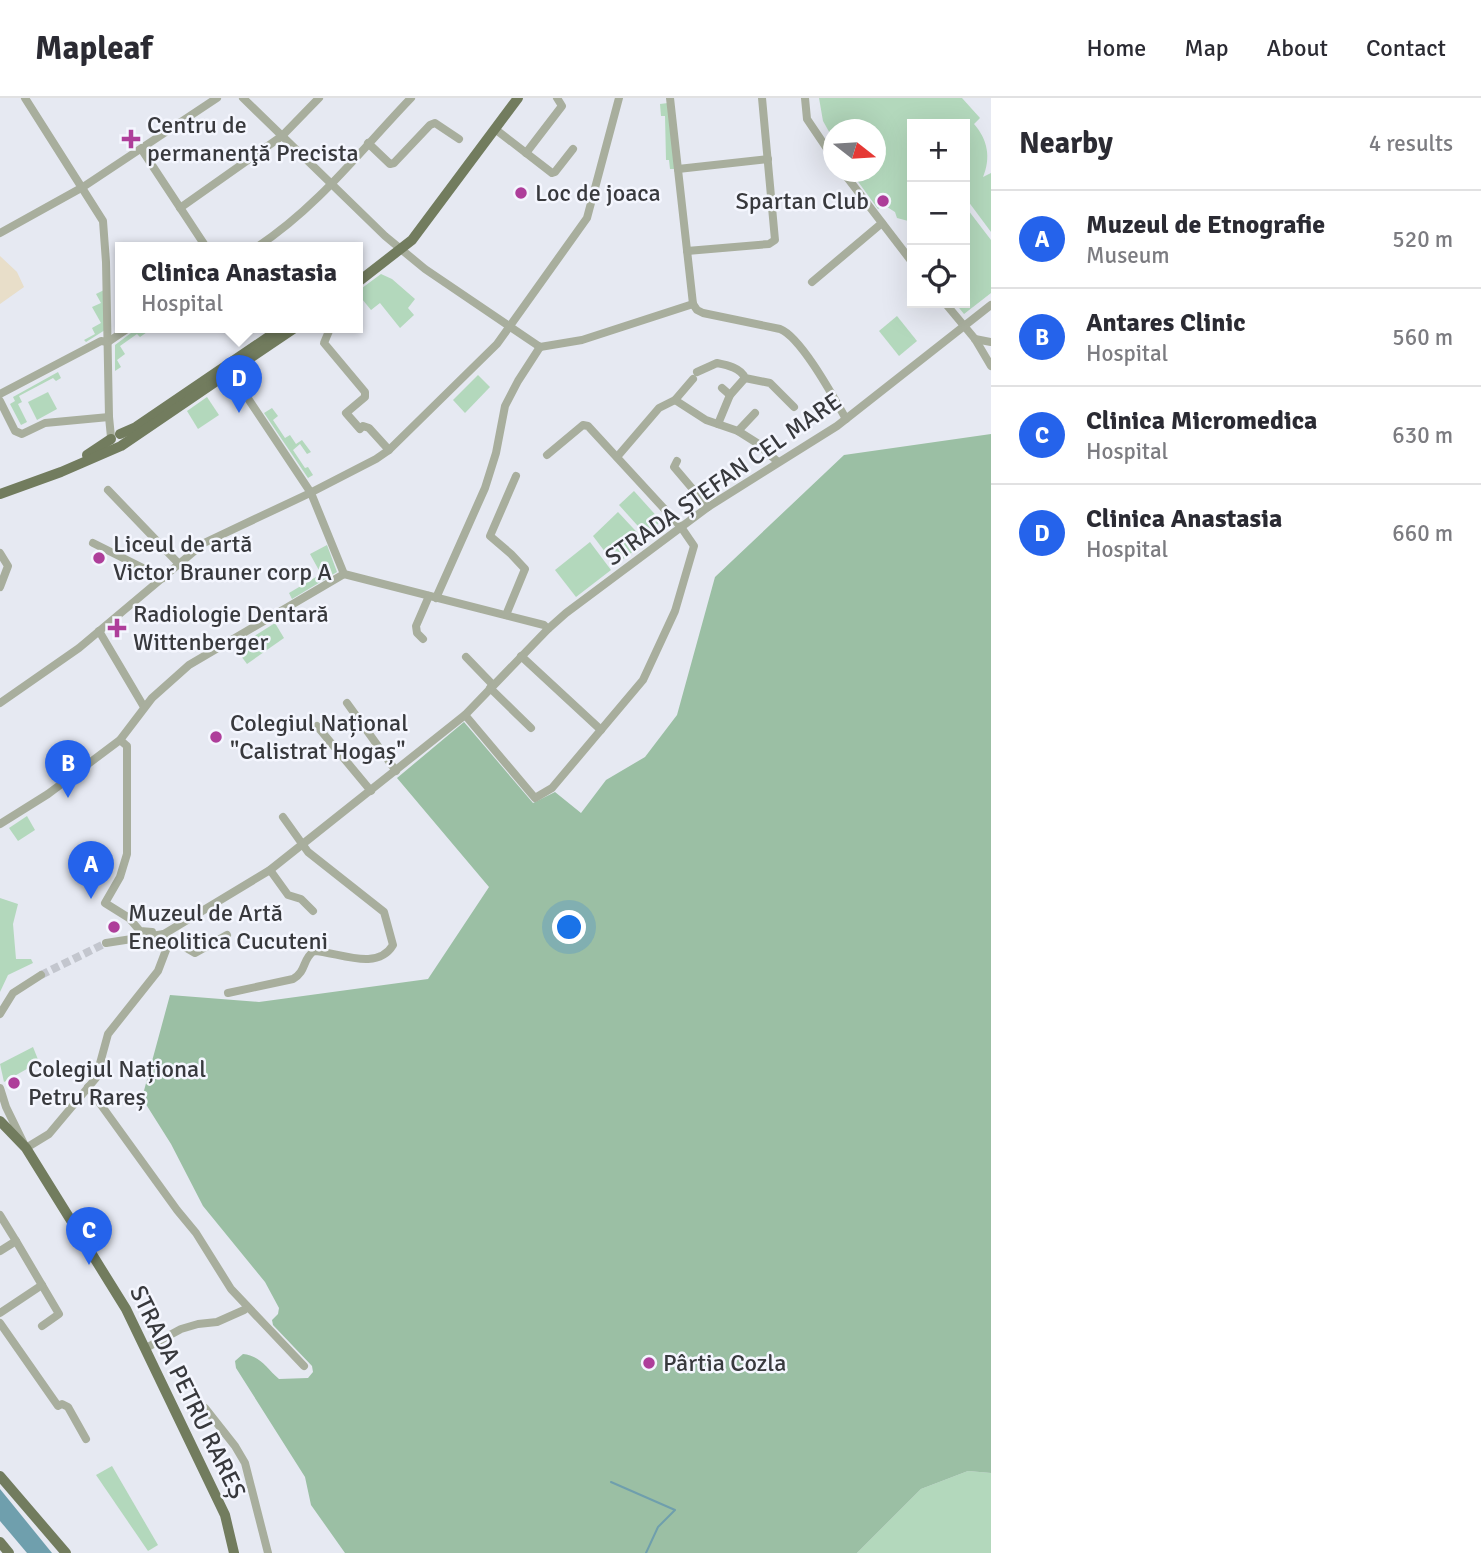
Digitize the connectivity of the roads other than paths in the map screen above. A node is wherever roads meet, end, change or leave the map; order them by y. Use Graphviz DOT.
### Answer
graph roads {
  1 [pos="25,98"];
  2 [pos="217,98"];
  3 [pos="243,98"];
  4 [pos="319,98"];
  5 [pos="512,98"];
  6 [pos="518,98"];
  7 [pos="557,98"];
  8 [pos="619,98"];
  9 [pos="670,98"];
  10 [pos="762,98"];
  11 [pos="805,98"];
  12 [pos="409,99"];
  13 [pos="495,129"];
  14 [pos="282,136"];
  15 [pos="459,139"];
  16 [pos="368,143"];
  17 [pos="823,144"];
  18 [pos="573,149"];
  19 [pos="142,150"];
  20 [pos="526,153"];
  21 [pos="768,159"];
  22 [pos="678,169"];
  23 [pos="851,182"];
  24 [pos="333,185"];
  25 [pos="83,187"];
  26 [pos="180,208"];
  27 [pos="882,223"];
  28 [pos="0,233"];
  29 [pos="203,242"];
  30 [pos="265,242"];
  31 [pos="399,247"];
  32 [pos="687,251"];
  33 [pos="907,256"];
  34 [pos="363,270"];
  35 [pos="363,278"];
  36 [pos="811,282"];
  37 [pos="693,304"];
  38 [pos="991,305"];
  39 [pos="949,308"];
  40 [pos="965,326"];
  41 [pos="510,327"];
  42 [pos="121,333"];
  43 [pos="274,333"];
  44 [pos="288,333"];
  45 [pos="328,333"];
  46 [pos="975,339"];
  47 [pos="108,342"];
  48 [pos="991,342"];
  49 [pos="540,347"];
  50 [pos="991,366"];
  51 [pos="231,373"];
  52 [pos="745,378"];
  53 [pos="722,388"];
  54 [pos="0,394"];
  55 [pos="730,396"];
  56 [pos="675,400"];
  57 [pos="0,401"];
  58 [pos="794,407"];
  59 [pos="755,413"];
  60 [pos="846,419"];
  61 [pos="109,420"];
  62 [pos="718,424"];
  63 [pos="738,431"];
  64 [pos="117,439"];
  65 [pos="389,450"];
  66 [pos="547,455"];
  67 [pos="617,457"];
  68 [pos="677,461"];
  69 [pos="778,462"];
  70 [pos="516,476"];
  71 [pos="108,490"];
  72 [pos="0,492"];
  73 [pos="311,493"];
  74 [pos="708,507"];
  75 [pos="681,527"];
  76 [pos="93,543"];
  77 [pos="0,553"];
  78 [pos="179,564"];
  79 [pos="344,574"];
  80 [pos="163,578"];
  81 [pos="0,587"];
  82 [pos="433,597"];
  83 [pos="506,615"];
  84 [pos="548,629"];
  85 [pos="99,631"];
  86 [pos="423,639"];
  87 [pos="522,656"];
  88 [pos="466,657"];
  89 [pos="492,687"];
  90 [pos="0,703"];
  91 [pos="347,703"];
  92 [pos="144,707"];
  93 [pos="465,715"];
  94 [pos="317,726"];
  95 [pos="531,729"];
  96 [pos="601,730"];
  97 [pos="120,740"];
  98 [pos="396,771"];
  99 [pos="371,791"];
  100 [pos="283,817"];
  101 [pos="0,824"];
  102 [pos="303,846"];
  103 [pos="271,870"];
  104 [pos="313,911"];
  105 [pos="227,935"];
  106 [pos="164,936"];
  107 [pos="106,943"];
  108 [pos="41,975"];
  109 [pos="228,993"];
  110 [pos="0,1014"];
  111 [pos="88,1087"];
  112 [pos="0,1088"];
  113 [pos="0,1121"];
  114 [pos="26,1148"];
  115 [pos="0,1215"];
  116 [pos="16,1241"];
  117 [pos="0,1251"];
  118 [pos="42,1285"];
  119 [pos="244,1310"];
  120 [pos="0,1313"];
  121 [pos="0,1323"];
  122 [pos="42,1326"];
  123 [pos="146,1348"];
  124 [pos="304,1366"];
  125 [pos="205,1408"];
  126 [pos="86,1439"];
  127 [pos="0,1476"];
  128 [pos="0,1542"];
  129 [pos="9,1553"];
  130 [pos="66,1553"];
  131 [pos="234,1553"];
  132 [pos="268,1553"];
  1 -- 25 [label="street"];
  2 -- 19 [label="street"];
  3 -- 14 [label="street"];
  4 -- 14 [label="street"];
  5 -- 31 [label="main road"];
  6 -- 13 [label="main road"];
  7 -- 20 [label="street"];
  8 -- 41 [label="street"];
  9 -- 22 [label="street"];
  10 -- 21 [label="street"];
  11 -- 17 [label="street"];
  12 -- 16 [label="street"];
  13 -- 20 [label="street"];
  13 -- 31 [label="main road"];
  14 -- 24 [label="street"];
  14 -- 26 [label="street"];
  15 -- 16 [label="street"];
  16 -- 24 [label="street"];
  18 -- 20 [label="street"];
  19 -- 25 [label="street"];
  19 -- 26 [label="street"];
  21 -- 22 [label="street"];
  21 -- 32 [label="street"];
  22 -- 32 [label="street"];
  23 -- 27 [label="street"];
  24 -- 30 [label="street"];
  24 -- 31 [label="street"];
  25 -- 28 [label="street"];
  25 -- 47 [label="street"];
  26 -- 29 [label="street"];
  27 -- 33 [label="street"];
  27 -- 36 [label="street"];
  31 -- 34 [label="main road"];
  31 -- 35 [label="main road"];
  31 -- 41 [label="street"];
  32 -- 37 [label="street"];
  37 -- 49 [label="street"];
  37 -- 60 [label="street"];
  38 -- 40 [label="street, STRADA ȘTEFAN CEL MARE"];
  39 -- 40 [label="street"];
  40 -- 46 [label="street"];
  40 -- 60 [label="street, STRADA ȘTEFAN CEL MARE"];
  41 -- 49 [label="street"];
  41 -- 65 [label="street"];
  42 -- 47 [label="street"];
  43 -- 64 [label="main road"];
  44 -- 51 [label="main road"];
  45 -- 65 [label="street"];
  46 -- 48 [label="street"];
  46 -- 50 [label="street"];
  47 -- 54 [label="street"];
  47 -- 61 [label="street"];
  49 -- 82 [label="street"];
  51 -- 64 [label="main road"];
  51 -- 73 [label="street"];
  52 -- 55 [label="street"];
  52 -- 56 [label="street"];
  52 -- 58 [label="street"];
  53 -- 55 [label="street"];
  55 -- 62 [label="street"];
  56 -- 62 [label="street"];
  56 -- 67 [label="street"];
  57 -- 61 [label="street"];
  59 -- 63 [label="street"];
  60 -- 69 [label="street, STRADA ȘTEFAN CEL MARE"];
  61 -- 64 [label="street"];
  62 -- 63 [label="street"];
  63 -- 69 [label="street"];
  64 -- 72 [label="main road"];
  65 -- 73 [label="street"];
  66 -- 67 [label="street"];
  67 -- 75 [label="street"];
  68 -- 74 [label="street"];
  69 -- 74 [label="street, STRADA ȘTEFAN CEL MARE"];
  70 -- 83 [label="street"];
  71 -- 78 [label="street"];
  73 -- 78 [label="street"];
  73 -- 79 [label="street"];
  74 -- 75 [label="street, STRADA ȘTEFAN CEL MARE"];
  75 -- 84 [label="street, STRADA ȘTEFAN CEL MARE"];
  75 -- 96 [label="street"];
  76 -- 80 [label="street"];
  77 -- 81 [label="street"];
  78 -- 80 [label="street"];
  79 -- 82 [label="street"];
  79 -- 92 [label="street"];
  80 -- 85 [label="street"];
  82 -- 83 [label="street"];
  82 -- 86 [label="street"];
  83 -- 84 [label="street"];
  84 -- 87 [label="street, STRADA ȘTEFAN CEL MARE"];
  85 -- 90 [label="street"];
  85 -- 92 [label="street"];
  87 -- 89 [label="street, STRADA ȘTEFAN CEL MARE"];
  87 -- 96 [label="street"];
  88 -- 89 [label="street"];
  89 -- 93 [label="street, STRADA ȘTEFAN CEL MARE"];
  89 -- 95 [label="street"];
  91 -- 98 [label="street"];
  92 -- 97 [label="street"];
  93 -- 96 [label="street"];
  93 -- 98 [label="street, STRADA ȘTEFAN CEL MARE"];
  94 -- 99 [label="street"];
  97 -- 101 [label="street"];
  97 -- 106 [label="street"];
  98 -- 99 [label="street, STRADA ȘTEFAN CEL MARE"];
  99 -- 102 [label="street, STRADA ȘTEFAN CEL MARE"];
  100 -- 102 [label="street"];
  102 -- 103 [label="street, STRADA ȘTEFAN CEL MARE"];
  102 -- 109 [label="street"];
  103 -- 104 [label="street"];
  103 -- 106 [label="street, STRADA ȘTEFAN CEL MARE"];
  105 -- 106 [label="street"];
  106 -- 107 [label="street, STRADA ȘTEFAN CEL MARE"];
  106 -- 111 [label="street"];
  108 -- 110 [label="street"];
  111 -- 114 [label="street"];
  111 -- 124 [label="street"];
  112 -- 114 [label="street, STRADA PETRU RAREȘ"];
  113 -- 114 [label="main road, STRADA PETRU RAREȘ"];
  114 -- 123 [label="main road, STRADA PETRU RAREȘ"];
  115 -- 116 [label="street"];
  116 -- 117 [label="street"];
  116 -- 118 [label="street"];
  118 -- 120 [label="street"];
  118 -- 122 [label="street"];
  119 -- 123 [label="street"];
  121 -- 126 [label="street"];
  123 -- 131 [label="main road, STRADA PETRU RAREȘ"];
  125 -- 132 [label="street"];
  127 -- 130 [label="main road"];
  128 -- 129 [label="main road"];
}
